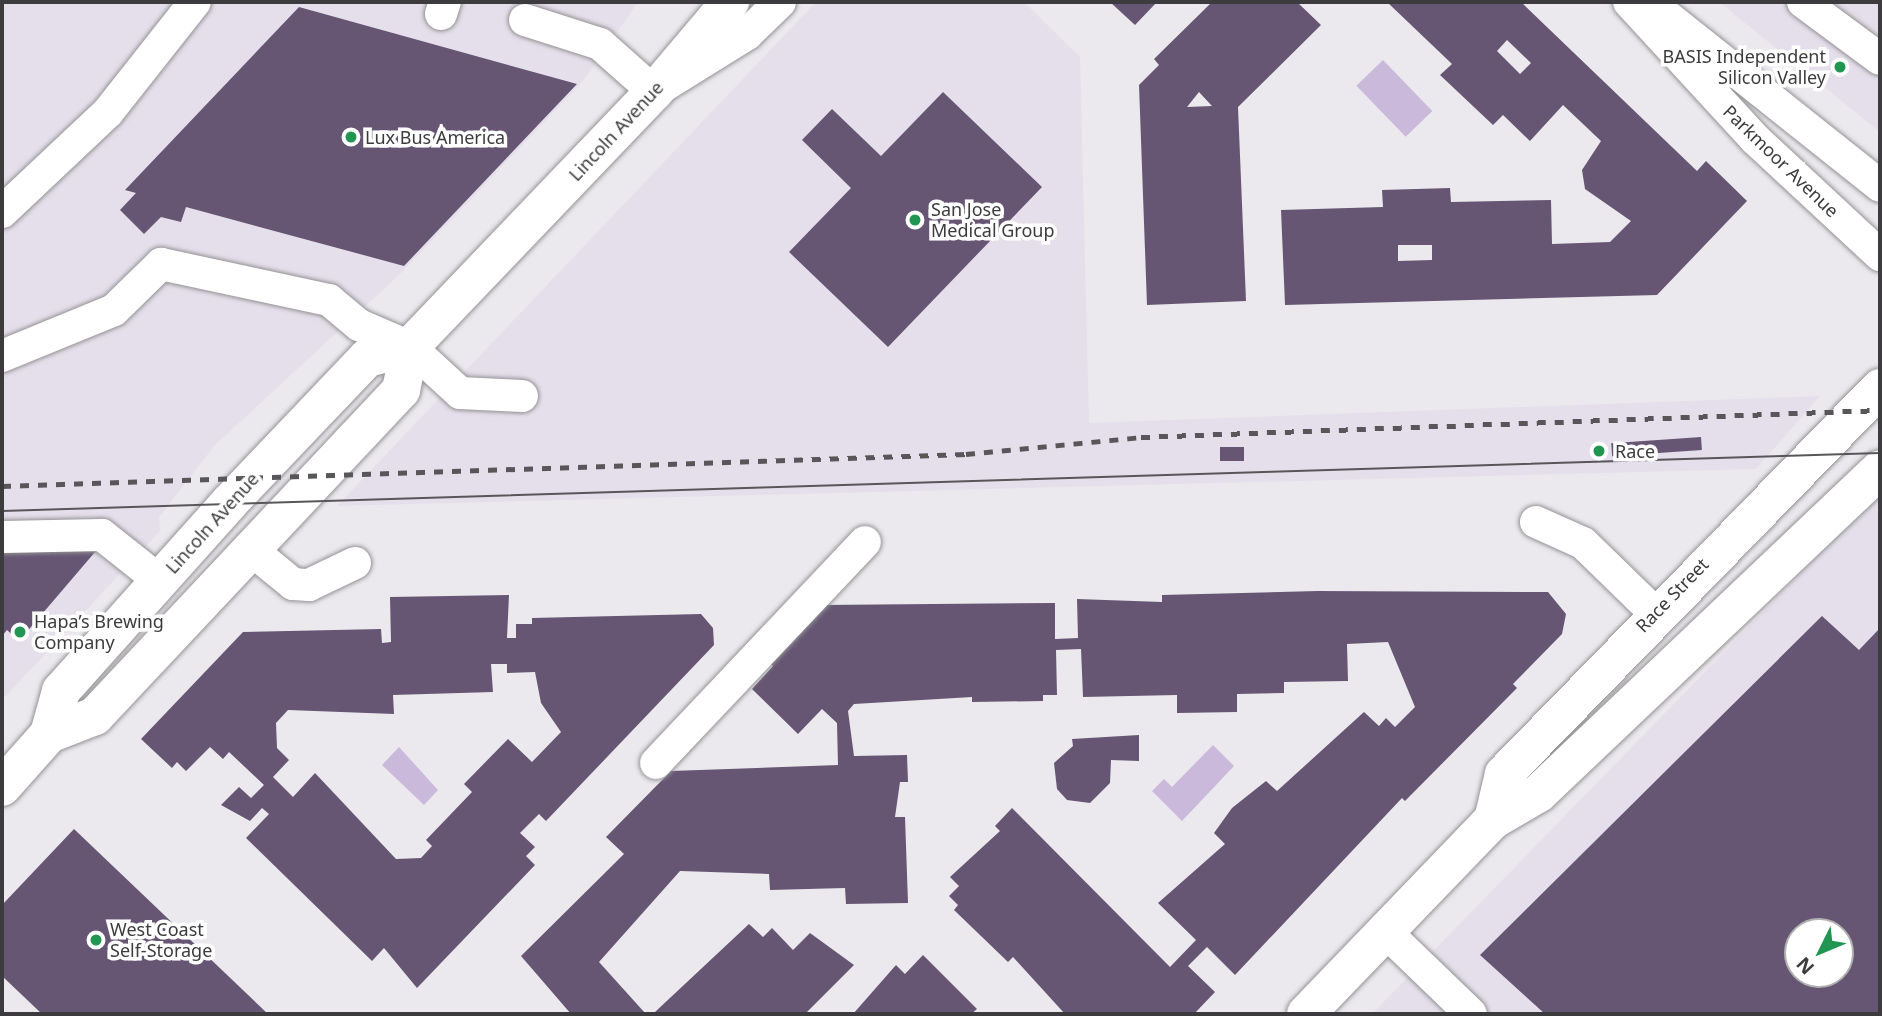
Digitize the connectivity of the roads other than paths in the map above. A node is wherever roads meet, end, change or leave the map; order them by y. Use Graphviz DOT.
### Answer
graph roads {
  1 [pos="195,2"];
  2 [pos="730,2"];
  3 [pos="780,2"];
  4 [pos="1629,2"];
  5 [pos="1650,2"];
  6 [pos="1803,2"];
  7 [pos="525,20"];
  8 [pos="1880,59"];
  9 [pos="654,92"];
  10 [pos="1877,177"];
  11 [pos="2,212"];
  12 [pos="1880,254"];
  13 [pos="410,347"];
  14 [pos="2,356"];
  15 [pos="1880,388"];
  16 [pos="522,396"];
  17 [pos="1880,469"];
  18 [pos="1536,523"];
  19 [pos="2,537"];
  20 [pos="865,542"];
  21 [pos="249,548"];
  22 [pos="355,563"];
  23 [pos="160,581"];
  24 [pos="1655,613"];
  25 [pos="49,734"];
  26 [pos="1583,751"];
  27 [pos="656,763"];
  28 [pos="2,787"];
  29 [pos="1493,820"];
  30 [pos="1385,932"];
  31 [pos="1306,1014"];
  32 [pos="1471,1014"];
  1 -- 11 [label="street"];
  2 -- 9 [label="main road, Lincoln Avenue"];
  3 -- 9 [label="street"];
  4 -- 12 [label="street, Parkmoor Avenue"];
  5 -- 10 [label="street"];
  6 -- 8 [label="street"];
  7 -- 9 [label="street"];
  9 -- 13 [label="main road, Lincoln Avenue"];
  13 -- 14 [label="street"];
  13 -- 16 [label="street"];
  13 -- 21 [label="main road, Lincoln Avenue"];
  13 -- 23 [label="main road, Lincoln Avenue"];
  15 -- 24 [label="main road, Race Street"];
  17 -- 26 [label="main road"];
  18 -- 24 [label="street"];
  19 -- 23 [label="street"];
  20 -- 27 [label="street"];
  21 -- 22 [label="street"];
  21 -- 25 [label="main road, Lincoln Avenue"];
  23 -- 25 [label="main road, Lincoln Avenue"];
  24 -- 26 [label="main road"];
  24 -- 29 [label="main road, Race Street"];
  25 -- 28 [label="main road, Lincoln Avenue"];
  26 -- 29 [label="main road"];
  29 -- 30 [label="main road"];
  30 -- 31 [label="main road"];
  30 -- 32 [label="street"];
}
